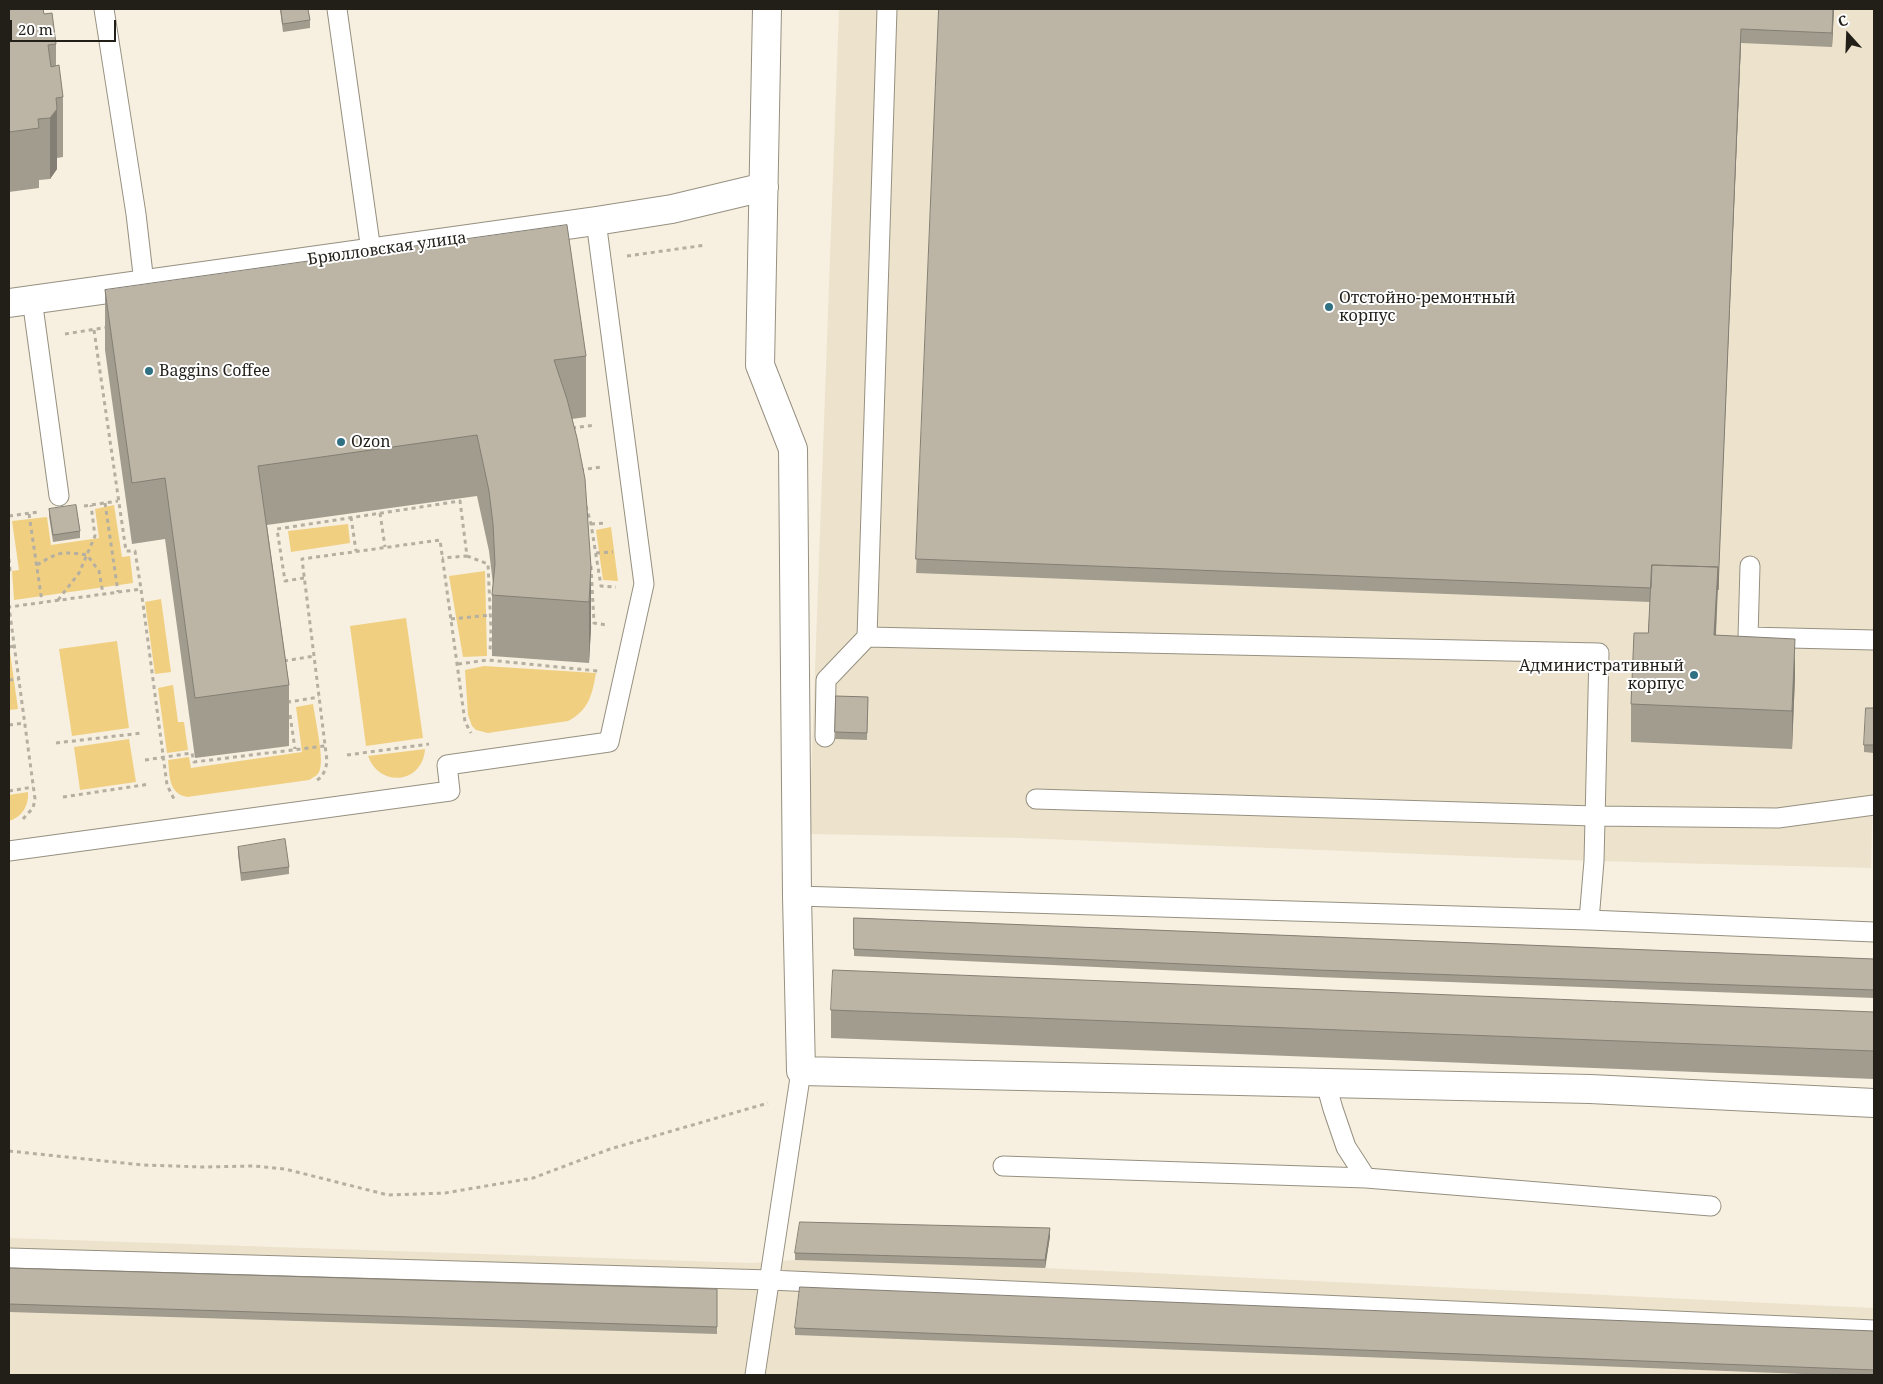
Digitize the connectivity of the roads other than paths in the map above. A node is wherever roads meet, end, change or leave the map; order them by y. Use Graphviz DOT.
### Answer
graph roads {
  1 [pos="104,9"];
  2 [pos="337,9"];
  3 [pos="767,9"];
  4 [pos="887,9"];
  5 [pos="764,186"];
  6 [pos="596,221"];
  7 [pos="371,251"];
  8 [pos="144,283"];
  9 [pos="20,301"];
  10 [pos="59,496"];
  11 [pos="1750,566"];
  12 [pos="867,637"];
  13 [pos="1874,640"];
  14 [pos="825,737"];
  15 [pos="1036,799"];
  16 [pos="1874,805"];
  17 [pos="1594,816"];
  18 [pos="9,851"];
  19 [pos="797,896"];
  20 [pos="1590,920"];
  21 [pos="1874,932"];
  22 [pos="799,1084"];
  23 [pos="1326,1084"];
  24 [pos="1874,1103"];
  25 [pos="1003,1166"];
  26 [pos="1366,1178"];
  27 [pos="1711,1206"];
  28 [pos="9,1258"];
  29 [pos="770,1280"];
  30 [pos="1874,1330"];
  31 [pos="755,1375"];
  1 -- 8 [label="lane"];
  2 -- 7 [label="lane"];
  3 -- 5 [label="street"];
  4 -- 12 [label="lane"];
  5 -- 6 [label="street, Брюлловская улица"];
  5 -- 19 [label="street"];
  6 -- 7 [label="street, Брюлловская улица"];
  6 -- 18 [label="lane"];
  7 -- 8 [label="street, Брюлловская улица"];
  8 -- 9 [label="street, Брюлловская улица"];
  9 -- 10 [label="lane"];
  11 -- 13 [label="lane"];
  12 -- 14 [label="lane"];
  12 -- 17 [label="lane"];
  15 -- 17 [label="lane"];
  16 -- 17 [label="lane"];
  17 -- 20 [label="lane"];
  19 -- 20 [label="lane"];
  19 -- 22 [label="street"];
  20 -- 21 [label="lane"];
  22 -- 23 [label="street"];
  22 -- 29 [label="lane"];
  23 -- 24 [label="street"];
  23 -- 26 [label="lane"];
  25 -- 26 [label="lane"];
  26 -- 27 [label="lane"];
  28 -- 29 [label="lane"];
  29 -- 30 [label="lane"];
  29 -- 31 [label="lane"];
}
